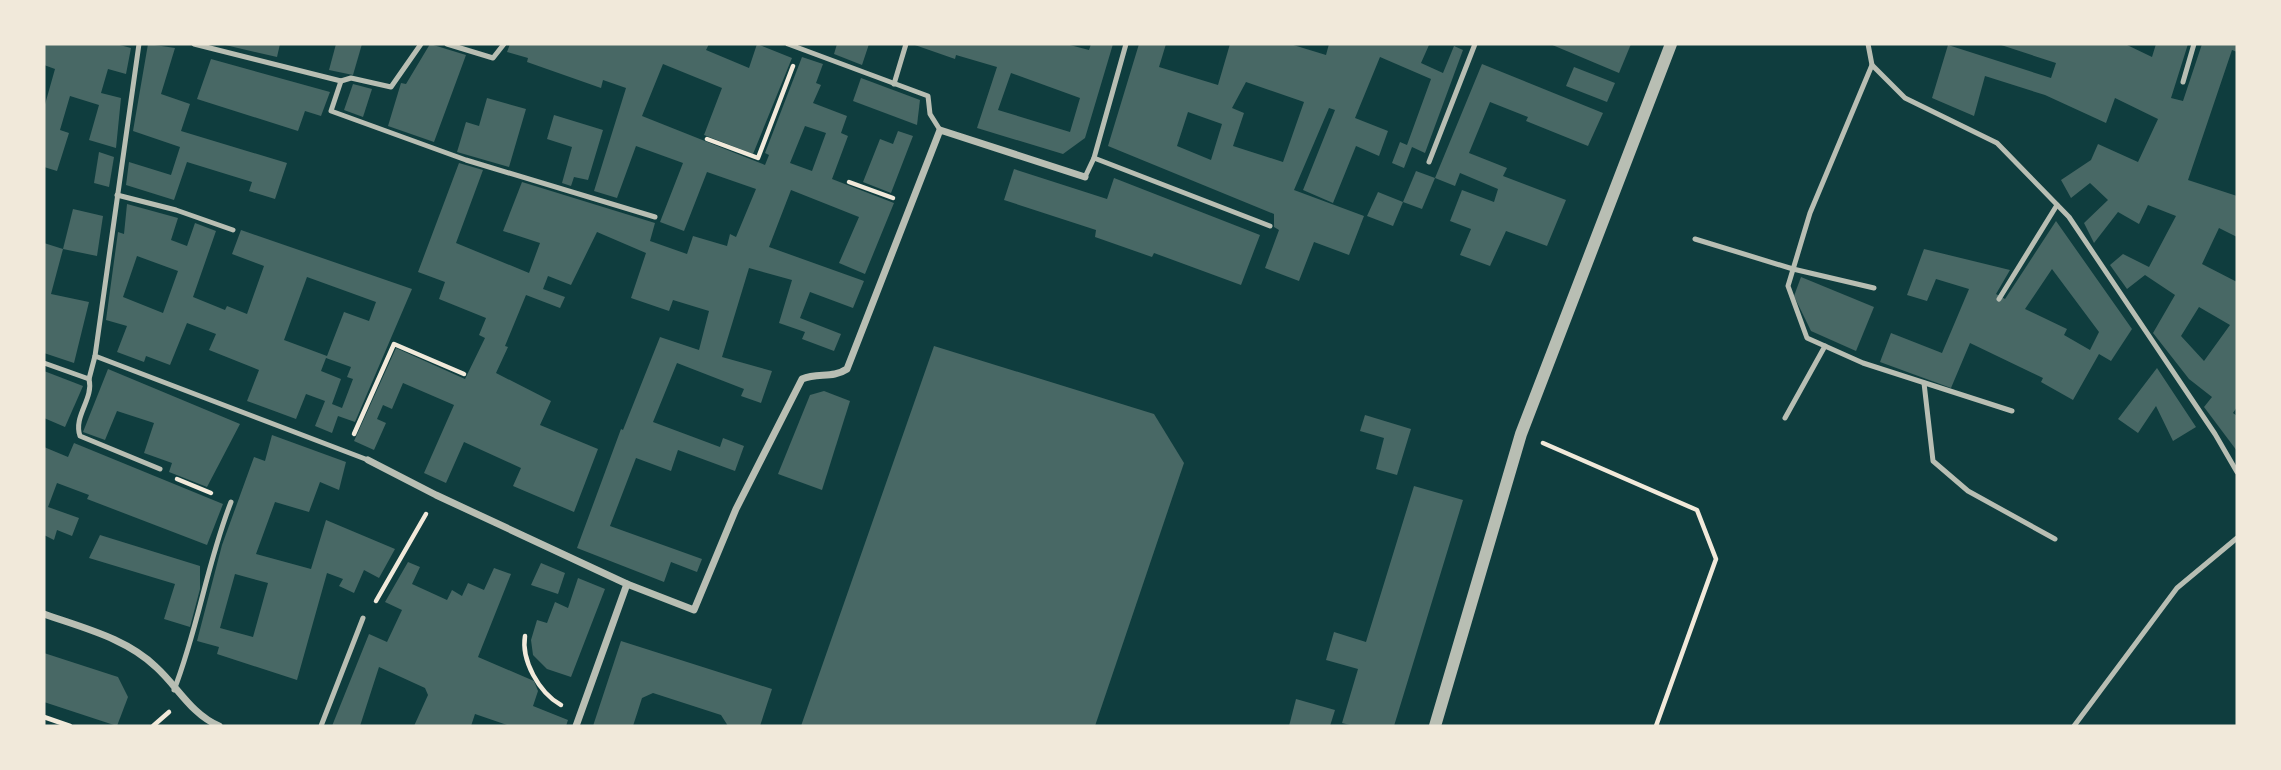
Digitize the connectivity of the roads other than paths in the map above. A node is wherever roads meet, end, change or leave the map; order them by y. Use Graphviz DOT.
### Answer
graph roads {
  1 [pos="139,44"];
  2 [pos="194,44"];
  3 [pos="421,44"];
  4 [pos="447,44"];
  5 [pos="504,44"];
  6 [pos="788,44"];
  7 [pos="906,44"];
  8 [pos="1126,44"];
  9 [pos="1475,44"];
  10 [pos="1671,44"];
  11 [pos="1868,44"];
  12 [pos="2194,44"];
  13 [pos="1872,65"];
  14 [pos="341,80"];
  15 [pos="2183,82"];
  16 [pos="894,84"];
  17 [pos="940,130"];
  18 [pos="1094,158"];
  19 [pos="1429,162"];
  20 [pos="1085,177"];
  21 [pos="117,195"];
  22 [pos="2057,205"];
  23 [pos="655,217"];
  24 [pos="1270,226"];
  25 [pos="233,230"];
  26 [pos="1695,239"];
  27 [pos="1793,269"];
  28 [pos="1874,288"];
  29 [pos="1998,299"];
  30 [pos="1825,346"];
  31 [pos="95,356"];
  32 [pos="44,363"];
  33 [pos="89,379"];
  34 [pos="1924,383"];
  35 [pos="2012,411"];
  36 [pos="1785,418"];
  37 [pos="368,460"];
  38 [pos="160,469"];
  39 [pos="2237,472"];
  40 [pos="231,502"];
  41 [pos="2237,538"];
  42 [pos="2055,539"];
  43 [pos="627,584"];
  44 [pos="44,614"];
  45 [pos="363,618"];
  46 [pos="174,690"];
  47 [pos="219,726"];
  48 [pos="321,726"];
  49 [pos="576,726"];
  50 [pos="1435,726"];
  51 [pos="2074,726"];
  1 -- 21 [label="lane"];
  2 -- 14 [label="lane"];
  3 -- 14 [label="lane"];
  4 -- 5 [label="lane"];
  6 -- 16 [label="lane"];
  7 -- 16 [label="lane"];
  8 -- 18 [label="lane"];
  9 -- 19 [label="lane"];
  10 -- 50 [label="street"];
  11 -- 13 [label="lane"];
  12 -- 15 [label="lane"];
  13 -- 22 [label="lane"];
  13 -- 27 [label="lane"];
  14 -- 23 [label="lane"];
  16 -- 17 [label="lane"];
  17 -- 20 [label="street"];
  17 -- 43 [label="street"];
  18 -- 20 [label="lane"];
  18 -- 24 [label="lane"];
  21 -- 25 [label="lane"];
  21 -- 31 [label="lane"];
  22 -- 29 [label="lane"];
  22 -- 39 [label="lane"];
  26 -- 27 [label="lane"];
  27 -- 28 [label="lane"];
  27 -- 30 [label="lane"];
  30 -- 34 [label="lane"];
  30 -- 36 [label="lane"];
  31 -- 33 [label="lane"];
  31 -- 37 [label="lane"];
  32 -- 33 [label="lane"];
  33 -- 38 [label="lane"];
  34 -- 35 [label="lane"];
  34 -- 42 [label="lane"];
  37 -- 43 [label="street"];
  40 -- 46 [label="lane"];
  41 -- 51 [label="lane"];
  43 -- 49 [label="street"];
  44 -- 46 [label="street"];
  45 -- 48 [label="lane"];
  46 -- 47 [label="street"];
}
